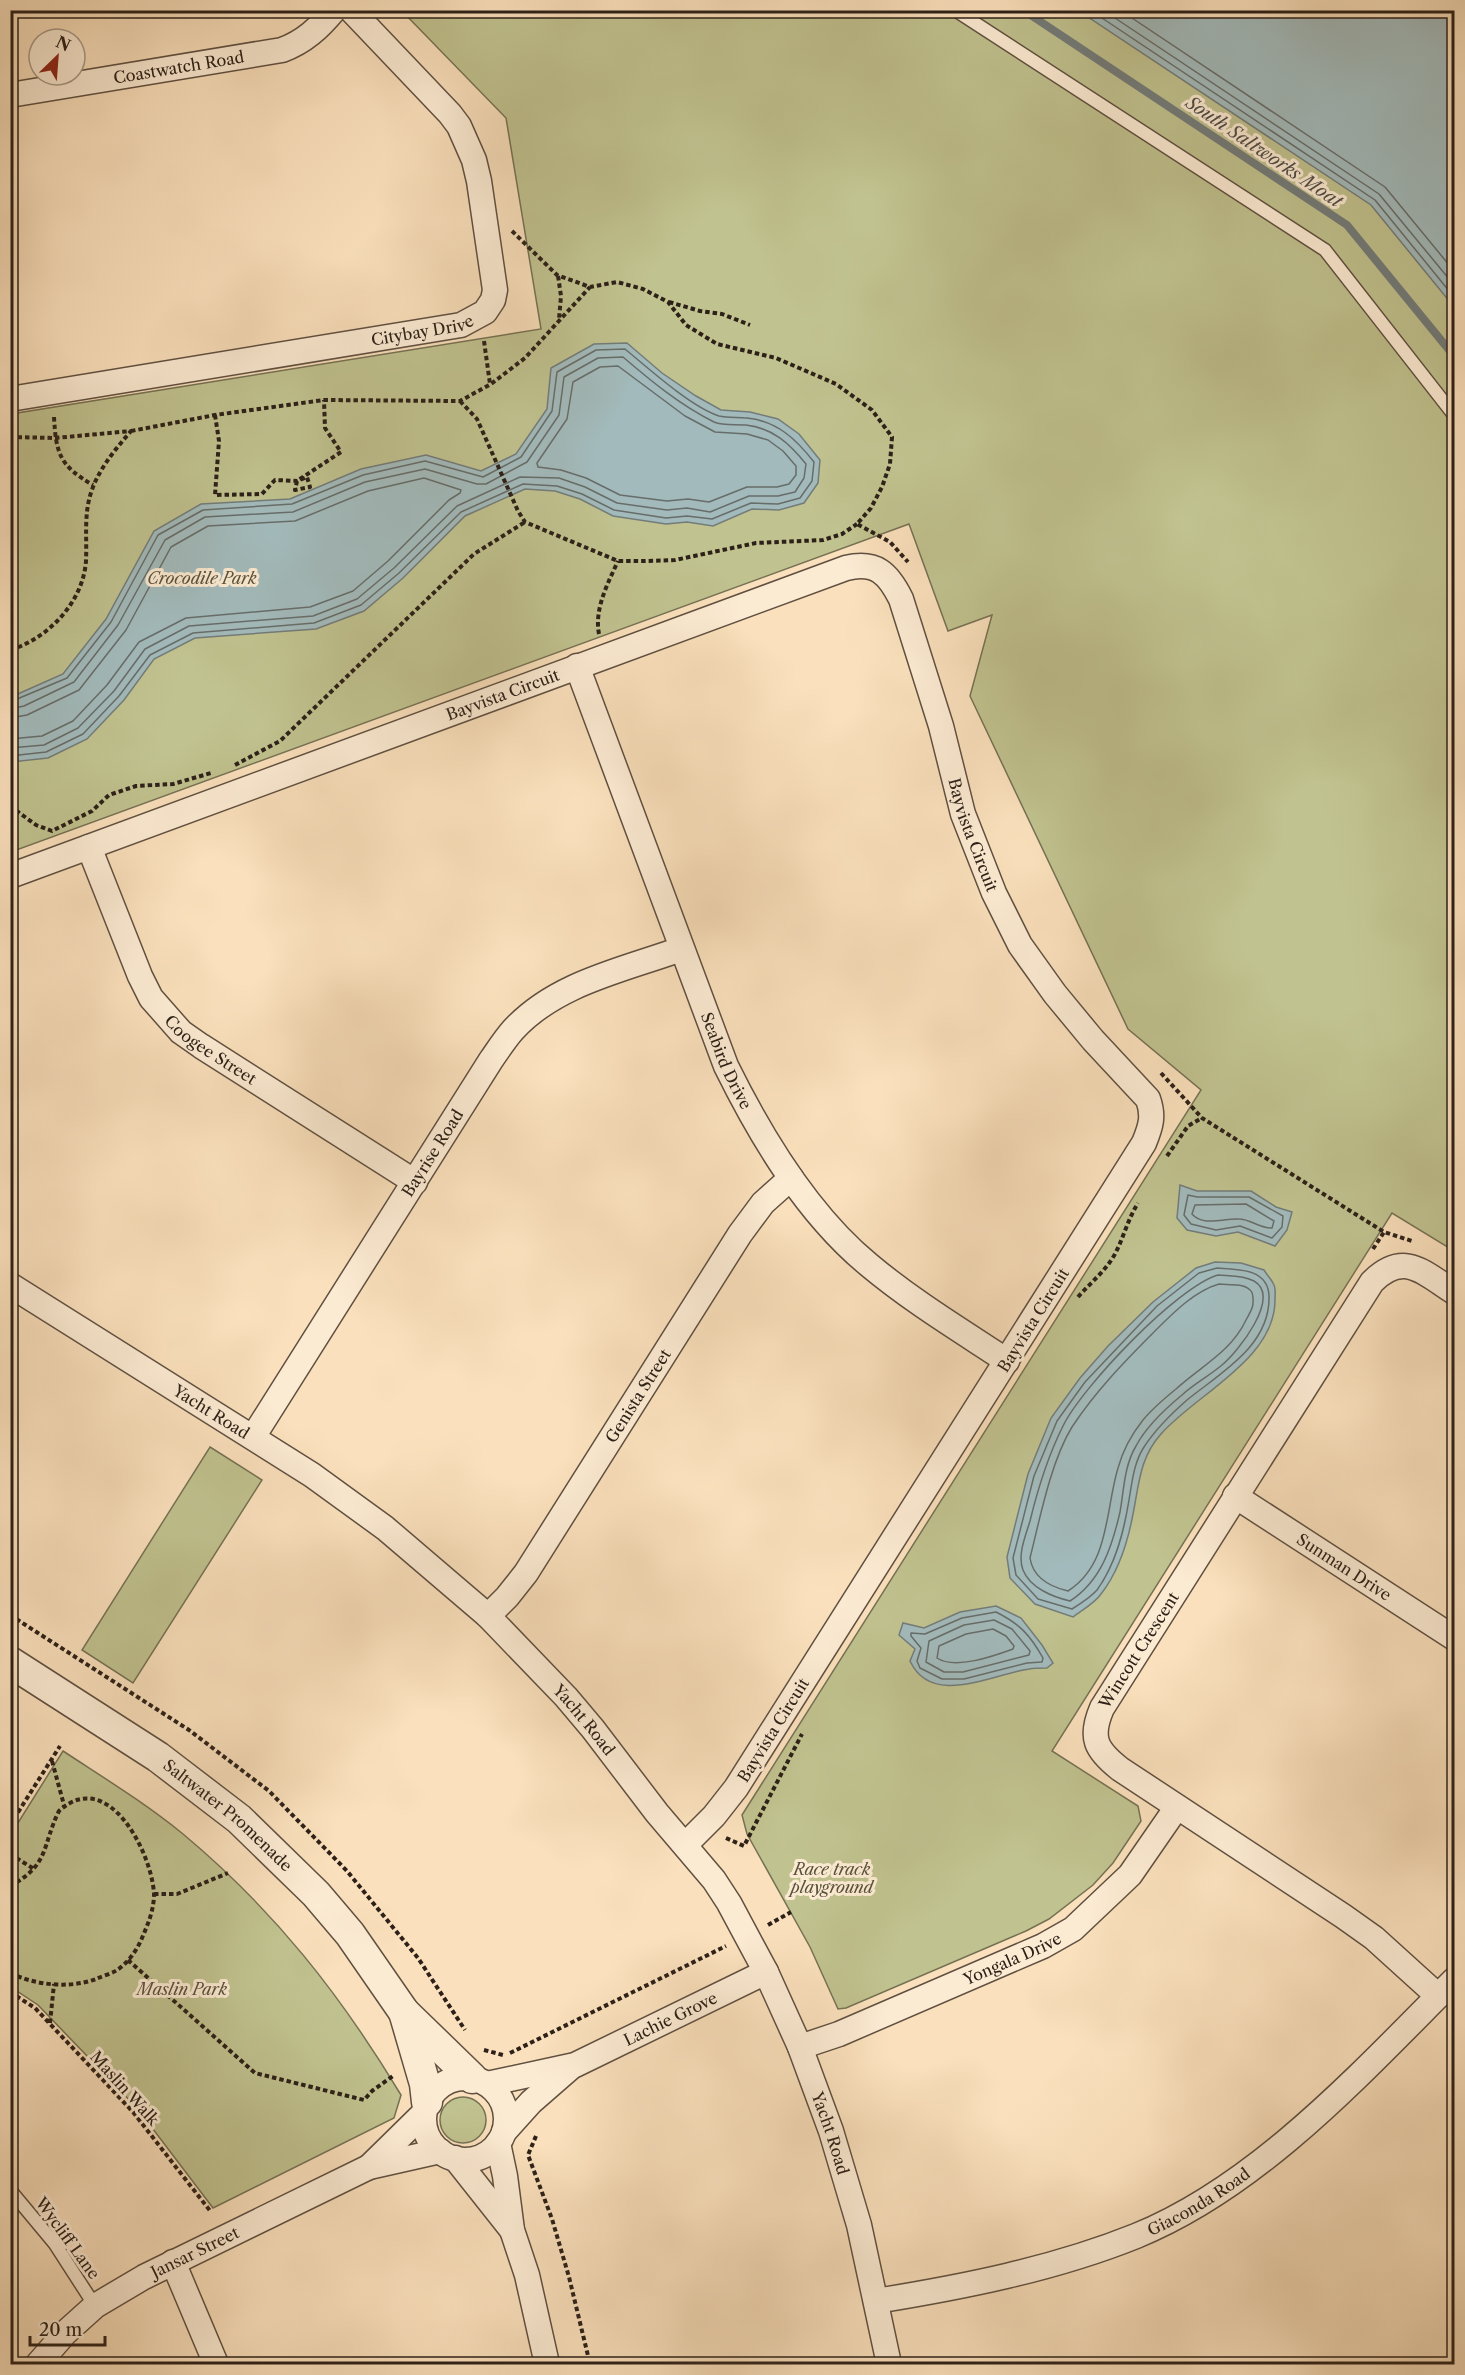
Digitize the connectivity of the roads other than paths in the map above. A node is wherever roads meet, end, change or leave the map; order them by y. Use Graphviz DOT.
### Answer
graph roads {
  1 [pos="334,10"];
  2 [pos="351,10"];
  3 [pos="955,10"];
  4 [pos="10,95"];
  5 [pos="10,399"];
  6 [pos="1455,415"];
  7 [pos="577,666"];
  8 [pos="89,847"];
  9 [pos="10,876"];
  10 [pos="681,949"];
  11 [pos="791,1178"];
  12 [pos="415,1182"];
  13 [pos="10,1285"];
  14 [pos="1455,1292"];
  15 [pos="1007,1361"];
  16 [pos="253,1437"];
  17 [pos="1235,1496"];
  18 [pos="488,1616"];
  19 [pos="1455,1638"];
  20 [pos="10,1662"];
  21 [pos="1177,1807"];
  22 [pos="685,1845"];
  23 [pos="766,1972"];
  24 [pos="1446,1988"];
  25 [pos="404,2012"];
  26 [pos="800,2047"];
  27 [pos="574,2065"];
  28 [pos="479,2081"];
  29 [pos="426,2107"];
  30 [pos="501,2137"];
  31 [pos="447,2155"];
  32 [pos="369,2167"];
  33 [pos="10,2190"];
  34 [pos="512,2230"];
  35 [pos="173,2262"];
  36 [pos="876,2301"];
  37 [pos="95,2306"];
  38 [pos="38,2364"];
  39 [pos="216,2364"];
  40 [pos="547,2364"];
  41 [pos="889,2364"];
  1 -- 4 [label="street, Coastwatch Road"];
  2 -- 5 [label="street, Citybay Drive"];
  3 -- 6 [label="lane"];
  7 -- 8 [label="street, Bayvista Circuit"];
  7 -- 10 [label="street, Seabird Drive"];
  7 -- 15 [label="street, Bayvista Circuit"];
  8 -- 9 [label="street, Bayvista Circuit"];
  8 -- 12 [label="street, Coogee Street"];
  10 -- 11 [label="street, Seabird Drive"];
  10 -- 12 [label="street, Bayrise Road"];
  11 -- 15 [label="street, Seabird Drive"];
  11 -- 18 [label="street, Genista Street"];
  12 -- 16 [label="street, Bayrise Road"];
  13 -- 16 [label="street, Yacht Road"];
  14 -- 17 [label="street, Wincott Crescent"];
  15 -- 22 [label="street, Bayvista Circuit"];
  16 -- 18 [label="street, Yacht Road"];
  17 -- 19 [label="street, Sunman Drive"];
  17 -- 21 [label="street, Wincott Crescent"];
  18 -- 22 [label="street, Yacht Road"];
  20 -- 25 [label="street, Saltwater Promenade"];
  21 -- 24 [label="street, Wincott Crescent"];
  21 -- 26 [label="street, Yongala Drive"];
  22 -- 23 [label="street, Yacht Road"];
  23 -- 26 [label="street, Yacht Road"];
  23 -- 27 [label="street, Lachie Grove"];
  24 -- 36 [label="street, Giaconda Road"];
  25 -- 28 [label="street, Saltwater Promenade"];
  25 -- 29 [label="street, Saltwater Promenade"];
  26 -- 36 [label="street, Yacht Road"];
  27 -- 28 [label="street, Lachie Grove"];
  27 -- 30 [label="street, Lachie Grove"];
  28 -- 29 [label="street"];
  28 -- 30 [label="street"];
  29 -- 31 [label="street"];
  29 -- 32 [label="street, Jansar Street"];
  30 -- 31 [label="street"];
  30 -- 34 [label="street"];
  31 -- 32 [label="street, Jansar Street"];
  31 -- 34 [label="street"];
  32 -- 35 [label="street, Jansar Street"];
  33 -- 37 [label="lane, Wycliff Lane"];
  34 -- 40 [label="street"];
  35 -- 37 [label="street, Jansar Street"];
  35 -- 39 [label="street"];
  36 -- 41 [label="street, Yacht Road"];
  37 -- 38 [label="street, Jansar Street"];
}
